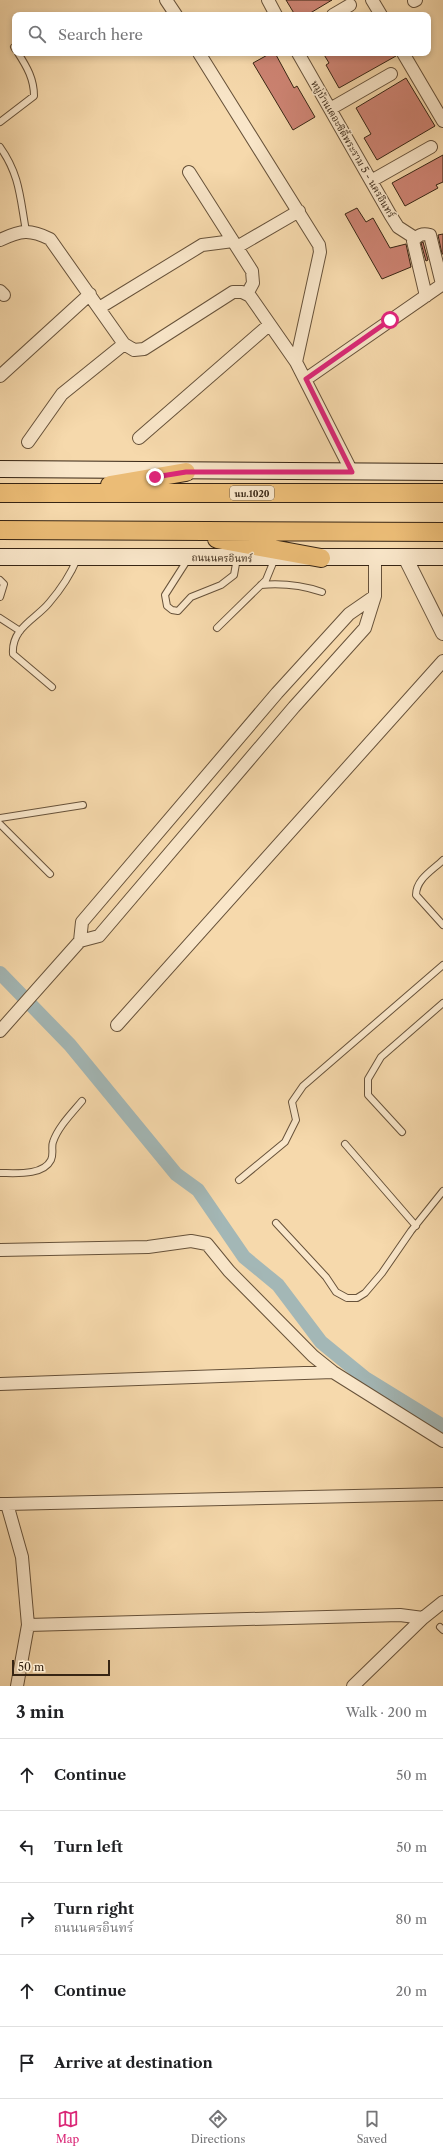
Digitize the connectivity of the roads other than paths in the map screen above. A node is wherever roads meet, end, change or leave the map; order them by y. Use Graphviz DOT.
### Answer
graph roads {
  1 [pos="166,0"];
  2 [pos="268,0"];
  3 [pos="372,0"];
  4 [pos="350,5"];
  5 [pos="174,12"];
  6 [pos="274,12"];
  7 [pos="338,12"];
  8 [pos="379,12"];
  9 [pos="20,56"];
  10 [pos="201,56"];
  11 [pos="300,56"];
  12 [pos="405,56"];
  13 [pos="390,74"];
  14 [pos="330,109"];
  15 [pos="443,121"];
  16 [pos="0,122"];
  17 [pos="0,147"];
  18 [pos="431,147"];
  19 [pos="189,172"];
  20 [pos="371,181"];
  21 [pos="299,212"];
  22 [pos="26,231"];
  23 [pos="415,238"];
  24 [pos="0,240"];
  25 [pos="235,244"];
  26 [pos="442,284"];
  27 [pos="90,294"];
  28 [pos="246,294"];
  29 [pos="426,296"];
  30 [pos="99,308"];
  31 [pos="269,325"];
  32 [pos="124,344"];
  33 [pos="296,362"];
  34 [pos="0,376"];
  35 [pos="306,379"];
  36 [pos="139,438"];
  37 [pos="28,442"];
  38 [pos="0,469"];
  39 [pos="186,472"];
  40 [pos="352,472"];
  41 [pos="443,472"];
  42 [pos="0,493"];
  43 [pos="62,493"];
  44 [pos="443,493"];
  45 [pos="0,530"];
  46 [pos="170,530"];
  47 [pos="443,532"];
  48 [pos="0,557"];
  49 [pos="78,557"];
  50 [pos="376,557"];
  51 [pos="405,557"];
  52 [pos="443,557"];
  53 [pos="189,558"];
  54 [pos="237,558"];
  55 [pos="275,558"];
  56 [pos="321,558"];
  57 [pos="0,580"];
  58 [pos="261,585"];
  59 [pos="322,592"];
  60 [pos="375,596"];
  61 [pos="0,597"];
  62 [pos="0,618"];
  63 [pos="217,628"];
  64 [pos="20,631"];
  65 [pos="443,633"];
  66 [pos="323,643"];
  67 [pos="339,658"];
  68 [pos="443,661"];
  69 [pos="52,686"];
  70 [pos="277,693"];
  71 [pos="294,707"];
  72 [pos="84,805"];
  73 [pos="0,818"];
  74 [pos="0,824"];
  75 [pos="153,839"];
  76 [pos="169,853"];
  77 [pos="443,860"];
  78 [pos="50,874"];
  79 [pos="443,926"];
  80 [pos="80,941"];
  81 [pos="443,965"];
  82 [pos="443,1003"];
  83 [pos="117,1025"];
  84 [pos="0,1031"];
  85 [pos="82,1102"];
  86 [pos="402,1132"];
  87 [pos="345,1144"];
  88 [pos="0,1173"];
  89 [pos="239,1180"];
  90 [pos="443,1191"];
  91 [pos="276,1223"];
  92 [pos="416,1226"];
  93 [pos="0,1250"];
  94 [pos="333,1372"];
  95 [pos="0,1384"];
  96 [pos="443,1441"];
  97 [pos="443,1494"];
  98 [pos="3,1504"];
  99 [pos="443,1602"];
  100 [pos="423,1618"];
  101 [pos="28,1625"];
  102 [pos="17,1686"];
  103 [pos="353,1686"];
  1 -- 5 [label="street"];
  2 -- 6 [label="street"];
  3 -- 8 [label="street"];
  4 -- 7 [label="street"];
  9 -- 16 [label="lane"];
  10 -- 21 [label="street"];
  11 -- 14 [label="street, หมู่บ้านเดอะซิตี้พระราม 5 - นครอินทร์"];
  12 -- 15 [label="street"];
  13 -- 14 [label="street"];
  14 -- 20 [label="street, หมู่บ้านเดอะซิตี้พระราม 5 - นครอินทร์"];
  17 -- 22 [label="lane"];
  18 -- 20 [label="street"];
  19 -- 25 [label="street"];
  20 -- 23 [label="street, หมู่บ้านเดอะซิตี้พระราม 5 - นครอินทร์"];
  21 -- 25 [label="street"];
  21 -- 33 [label="street"];
  22 -- 24 [label="street"];
  22 -- 27 [label="street"];
  23 -- 26 [label="street, หมู่บ้านเดอะซิตี้พระราม 5 - นครอินทร์"];
  23 -- 29 [label="street"];
  25 -- 28 [label="street"];
  25 -- 30 [label="street"];
  26 -- 29 [label="street"];
  27 -- 30 [label="street"];
  27 -- 34 [label="street"];
  28 -- 31 [label="street"];
  28 -- 32 [label="street"];
  29 -- 35 [label="street"];
  30 -- 32 [label="street"];
  31 -- 33 [label="street"];
  31 -- 36 [label="street"];
  32 -- 37 [label="street"];
  33 -- 35 [label="street"];
  35 -- 40 [label="street"];
  38 -- 39 [label="main road, นบ.1020"];
  39 -- 40 [label="main road, นบ.1020"];
  39 -- 43 [label="main road"];
  40 -- 41 [label="main road, นบ.1020"];
  42 -- 43 [label="main road, นบ.1020"];
  43 -- 44 [label="main road, นบ.1020"];
  45 -- 46 [label="main road"];
  46 -- 47 [label="main road"];
  46 -- 56 [label="main road"];
  48 -- 49 [label="main road, ถนนนครอินทร์"];
  49 -- 53 [label="main road, ถนนนครอินทร์"];
  49 -- 64 [label="lane"];
  50 -- 51 [label="main road, ถนนนครอินทร์"];
  50 -- 56 [label="main road, ถนนนครอินทร์"];
  50 -- 60 [label="street"];
  51 -- 52 [label="main road, ถนนนครอินทร์"];
  51 -- 65 [label="street"];
  53 -- 54 [label="main road, ถนนนครอินทร์"];
  53 -- 54 [label="lane"];
  54 -- 55 [label="main road, ถนนนครอินทร์"];
  55 -- 56 [label="main road, ถนนนครอินทร์"];
  55 -- 58 [label="lane"];
  57 -- 61 [label="lane"];
  58 -- 59 [label="lane"];
  58 -- 63 [label="lane"];
  60 -- 66 [label="street"];
  60 -- 67 [label="street"];
  62 -- 64 [label="lane"];
  64 -- 69 [label="lane"];
  66 -- 67 [label="street"];
  66 -- 70 [label="street"];
  67 -- 71 [label="street"];
  68 -- 83 [label="street"];
  70 -- 71 [label="street"];
  70 -- 75 [label="street"];
  71 -- 76 [label="street"];
  72 -- 73 [label="lane"];
  74 -- 78 [label="lane"];
  75 -- 76 [label="street"];
  75 -- 80 [label="street"];
  76 -- 80 [label="street"];
  77 -- 79 [label="lane"];
  80 -- 84 [label="street"];
  81 -- 89 [label="lane"];
  82 -- 86 [label="lane"];
  85 -- 88 [label="lane"];
  87 -- 92 [label="lane"];
  90 -- 92 [label="lane"];
  91 -- 92 [label="lane"];
  93 -- 94 [label="street"];
  94 -- 95 [label="street"];
  94 -- 96 [label="street"];
  97 -- 98 [label="street"];
  98 -- 101 [label="street"];
  99 -- 100 [label="street"];
  100 -- 101 [label="street"];
  100 -- 103 [label="street"];
  101 -- 102 [label="street"];
}
